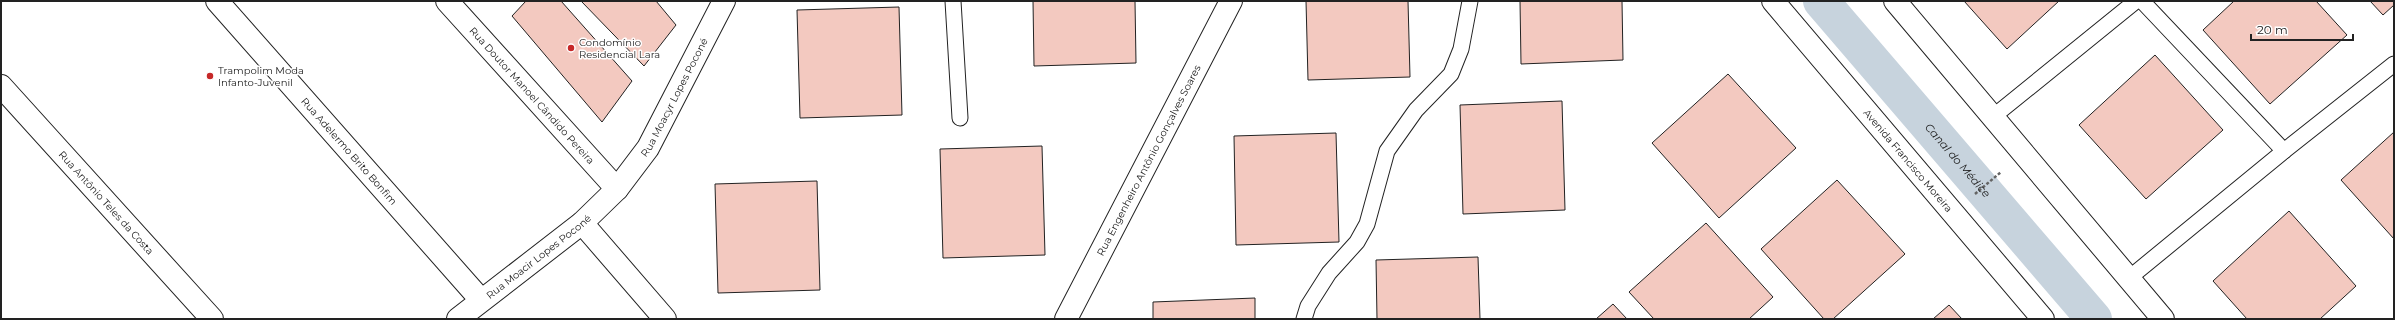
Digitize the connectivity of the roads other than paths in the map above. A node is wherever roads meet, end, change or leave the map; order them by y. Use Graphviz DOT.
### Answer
graph roads {
  1 [pos="217,1"];
  2 [pos="447,1"];
  3 [pos="724,1"];
  4 [pos="953,1"];
  5 [pos="1231,1"];
  6 [pos="1470,1"];
  7 [pos="1773,1"];
  8 [pos="1895,1"];
  9 [pos="2136,1"];
  10 [pos="2142,1"];
  11 [pos="2394,64"];
  12 [pos="1,86"];
  13 [pos="1994,116"];
  14 [pos="960,118"];
  15 [pos="2284,151"];
  16 [pos="617,190"];
  17 [pos="582,223"];
  18 [pos="2128,279"];
  19 [pos="482,300"];
  20 [pos="212,319"];
  21 [pos="458,319"];
  22 [pos="666,319"];
  23 [pos="1066,319"];
  24 [pos="1304,319"];
  25 [pos="2043,319"];
  26 [pos="2163,319"];
  1 -- 19 [label="street, Rua Adelermo Brito Bonfim"];
  2 -- 16 [label="street, Rua Doutor Manoel Cândido Pereira"];
  3 -- 16 [label="street, Rua Moacyr Lopes Poconé"];
  4 -- 14 [label="lane"];
  5 -- 23 [label="street, Rua Engenheiro Antônio Gonçalves Soares"];
  6 -- 24 [label="lane"];
  7 -- 25 [label="street, Avenida Francisco Moreira"];
  8 -- 13 [label="street"];
  9 -- 13 [label="lane"];
  10 -- 15 [label="lane"];
  11 -- 15 [label="lane"];
  12 -- 20 [label="street, Rua Antônio Teles da Costa"];
  13 -- 18 [label="street"];
  15 -- 18 [label="lane"];
  16 -- 17 [label="street, Rua Moacir Lopes Poconé"];
  17 -- 19 [label="street, Rua Moacir Lopes Poconé"];
  17 -- 22 [label="street"];
  18 -- 26 [label="street"];
  19 -- 21 [label="street, Rua Moacir Lopes Poconé"];
}
